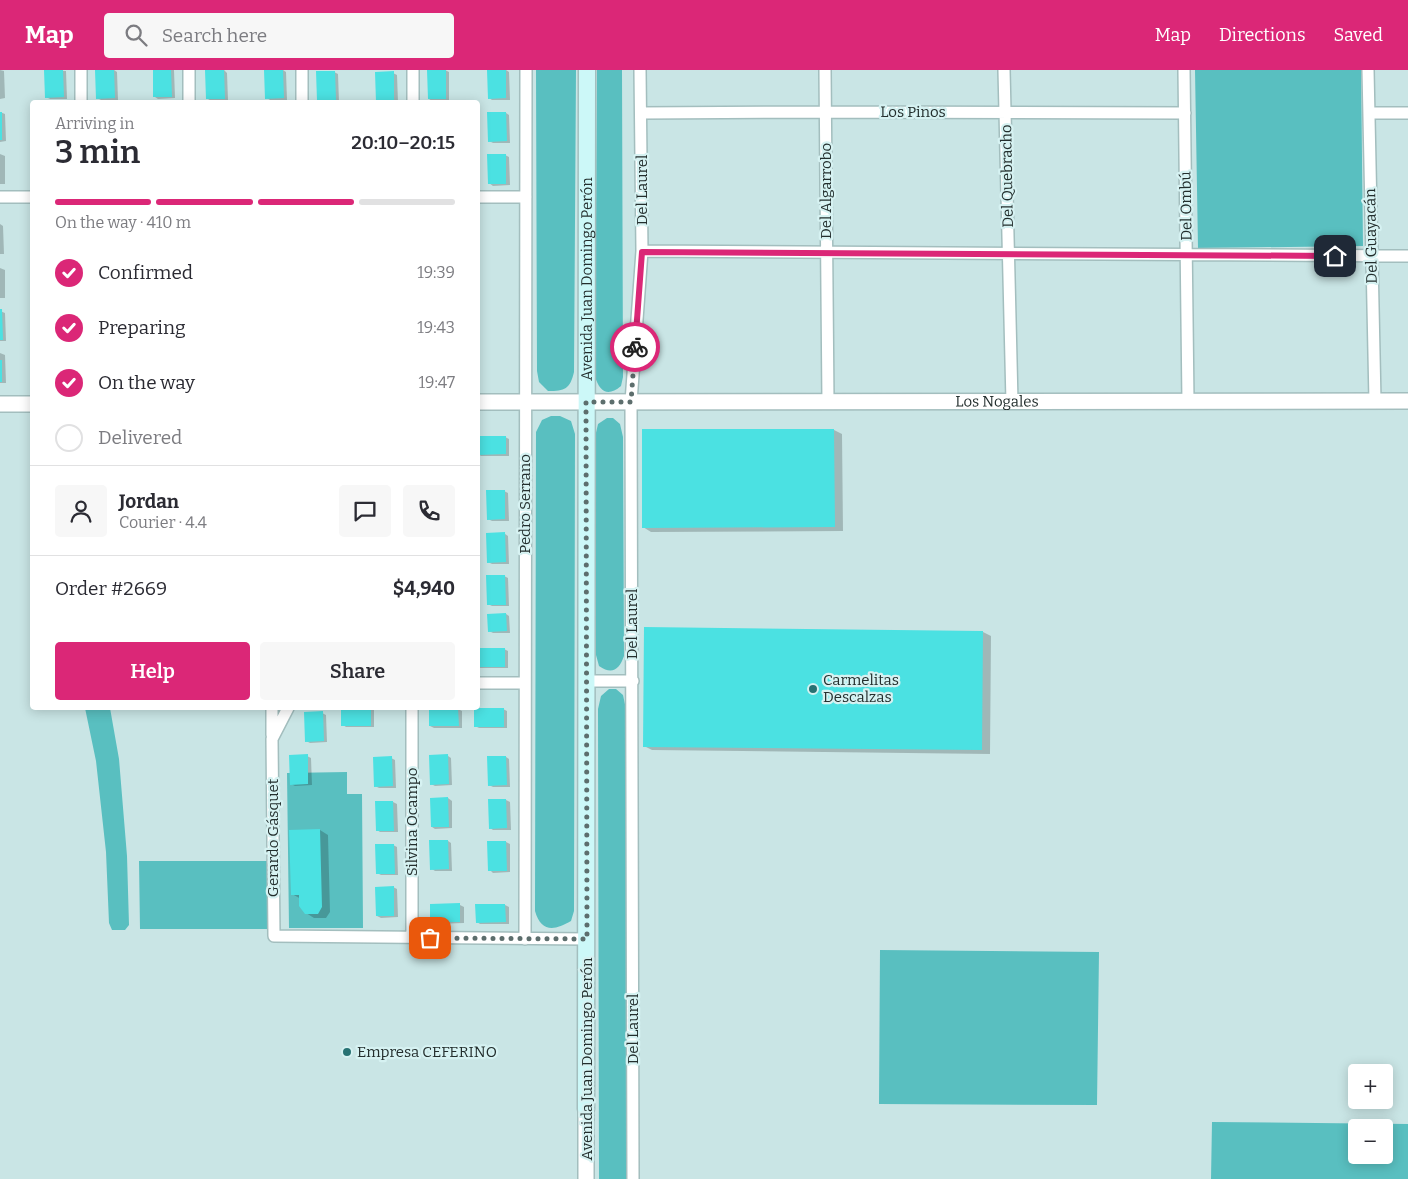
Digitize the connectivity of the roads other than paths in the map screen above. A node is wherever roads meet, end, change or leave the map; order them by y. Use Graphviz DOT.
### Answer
graph roads {
  1 [pos="81,70"];
  2 [pos="189,70"];
  3 [pos="302,70"];
  4 [pos="413,70"];
  5 [pos="526,70"];
  6 [pos="587,70"];
  7 [pos="640,70"];
  8 [pos="825,70"];
  9 [pos="1004,70"];
  10 [pos="1184,70"];
  11 [pos="1368,70"];
  12 [pos="80,100"];
  13 [pos="189,100"];
  14 [pos="302,100"];
  15 [pos="413,100"];
  16 [pos="825,112"];
  17 [pos="1005,112"];
  18 [pos="641,113"];
  19 [pos="1184,113"];
  20 [pos="1369,113"];
  21 [pos="1408,114"];
  22 [pos="0,197"];
  23 [pos="30,197"];
  24 [pos="480,197"];
  25 [pos="526,197"];
  26 [pos="642,252"];
  27 [pos="826,253"];
  28 [pos="1008,254"];
  29 [pos="1186,255"];
  30 [pos="1372,256"];
  31 [pos="1408,256"];
  32 [pos="1375,401"];
  33 [pos="1408,401"];
  34 [pos="480,402"];
  35 [pos="526,402"];
  36 [pos="586,402"];
  37 [pos="631,402"];
  38 [pos="828,402"];
  39 [pos="1012,402"];
  40 [pos="1188,402"];
  41 [pos="0,404"];
  42 [pos="30,404"];
  43 [pos="586,681"];
  44 [pos="633,681"];
  45 [pos="525,682"];
  46 [pos="480,683"];
  47 [pos="272,710"];
  48 [pos="287,710"];
  49 [pos="412,710"];
  50 [pos="272,740"];
  51 [pos="412,938"];
  52 [pos="525,939"];
  53 [pos="587,939"];
  54 [pos="586,1109"];
  55 [pos="586,1179"];
  56 [pos="633,1179"];
  1 -- 12 [label="street"];
  2 -- 13 [label="street"];
  3 -- 14 [label="street"];
  4 -- 15 [label="street"];
  5 -- 25 [label="street, Pedro Serrano"];
  6 -- 36 [label="main road, Avenida Juan Domingo Perón"];
  7 -- 18 [label="street, Del Laurel"];
  8 -- 16 [label="street, Del Algarrobo"];
  9 -- 17 [label="street, Del Quebracho"];
  10 -- 19 [label="street, Del Ombú"];
  11 -- 20 [label="street, Del Guayacán"];
  16 -- 17 [label="street, Los Pinos"];
  16 -- 18 [label="street, Los Pinos"];
  16 -- 27 [label="street, Del Algarrobo"];
  17 -- 19 [label="street, Los Pinos"];
  17 -- 28 [label="street, Del Quebracho"];
  18 -- 26 [label="street, Del Laurel"];
  19 -- 29 [label="street, Del Ombú"];
  20 -- 21 [label="street"];
  20 -- 30 [label="street, Del Guayacán"];
  22 -- 23 [label="street"];
  24 -- 25 [label="street"];
  25 -- 35 [label="street, Pedro Serrano"];
  26 -- 27 [label="street"];
  26 -- 37 [label="street, Del Laurel"];
  27 -- 28 [label="street"];
  27 -- 38 [label="street, Del Algarrobo"];
  28 -- 29 [label="street"];
  28 -- 39 [label="street, Del Quebracho"];
  29 -- 30 [label="street"];
  29 -- 40 [label="street, Del Ombú"];
  30 -- 31 [label="street"];
  30 -- 32 [label="street, Del Guayacán"];
  32 -- 33 [label="street, Los Nogales"];
  32 -- 40 [label="street, Los Nogales"];
  34 -- 35 [label="street, Los Nogales"];
  35 -- 36 [label="street, Los Nogales"];
  35 -- 45 [label="street, Pedro Serrano"];
  36 -- 37 [label="street, Los Nogales"];
  36 -- 43 [label="main road, Avenida Juan Domingo Perón"];
  37 -- 38 [label="street, Los Nogales"];
  37 -- 44 [label="street, Del Laurel"];
  38 -- 39 [label="street, Los Nogales"];
  39 -- 40 [label="street, Los Nogales"];
  41 -- 42 [label="street"];
  43 -- 44 [label="street"];
  43 -- 53 [label="main road, Avenida Juan Domingo Perón"];
  44 -- 56 [label="street, Del Laurel"];
  45 -- 46 [label="street"];
  45 -- 52 [label="street, Pedro Serrano"];
  47 -- 50 [label="street, Gerardo Gásquet"];
  48 -- 50 [label="street, Gerardo Gásquet"];
  49 -- 51 [label="street, Silvina Ocampo"];
  50 -- 51 [label="street, Gerardo Gásquet"];
  51 -- 52 [label="street"];
  52 -- 53 [label="street"];
  53 -- 54 [label="main road, Avenida Juan Domingo Perón"];
  54 -- 55 [label="street, Avenida Juan Domingo Perón"];
}
